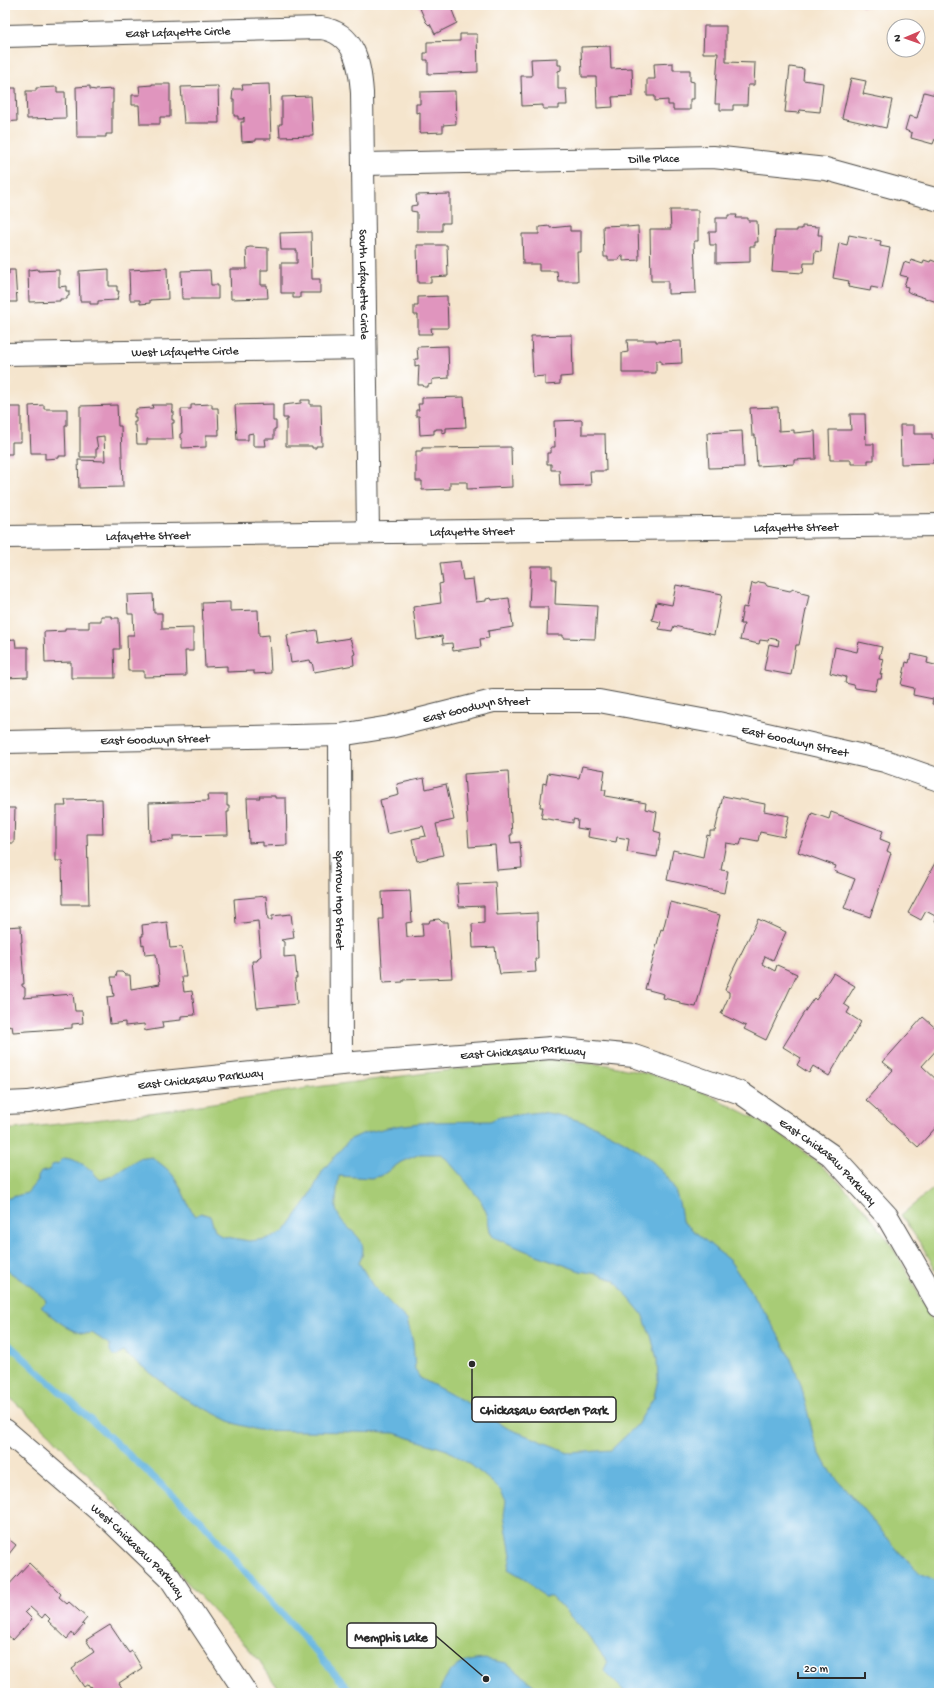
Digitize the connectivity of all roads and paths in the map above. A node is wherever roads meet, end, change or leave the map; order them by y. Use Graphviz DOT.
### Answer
graph roads {
  1 [pos="5,36"];
  2 [pos="346,41"];
  3 [pos="364,164"];
  4 [pos="939,200"];
  5 [pos="365,348"];
  6 [pos="5,354"];
  7 [pos="939,524"];
  8 [pos="368,532"];
  9 [pos="5,538"];
  10 [pos="340,735"];
  11 [pos="5,742"];
  12 [pos="939,780"];
  13 [pos="341,1064"];
  14 [pos="5,1103"];
  15 [pos="939,1306"];
  16 [pos="5,1430"];
  17 [pos="246,1693"];
  1 -- 2 [label="street, East Lafayette Circle"];
  2 -- 3 [label="street, South Lafayette Circle"];
  3 -- 4 [label="street, Dille Place"];
  3 -- 5 [label="street, South Lafayette Circle"];
  5 -- 6 [label="street, West Lafayette Circle"];
  5 -- 8 [label="street, South Lafayette Circle"];
  7 -- 8 [label="street, Lafayette Street"];
  8 -- 9 [label="street, Lafayette Street"];
  10 -- 11 [label="street, East Goodwyn Street"];
  10 -- 12 [label="street, East Goodwyn Street"];
  10 -- 13 [label="street, Sparrow Hop Street"];
  13 -- 14 [label="street, East Chickasaw Parkway"];
  13 -- 15 [label="street, East Chickasaw Parkway"];
  16 -- 17 [label="street, West Chickasaw Parkway"];
}
